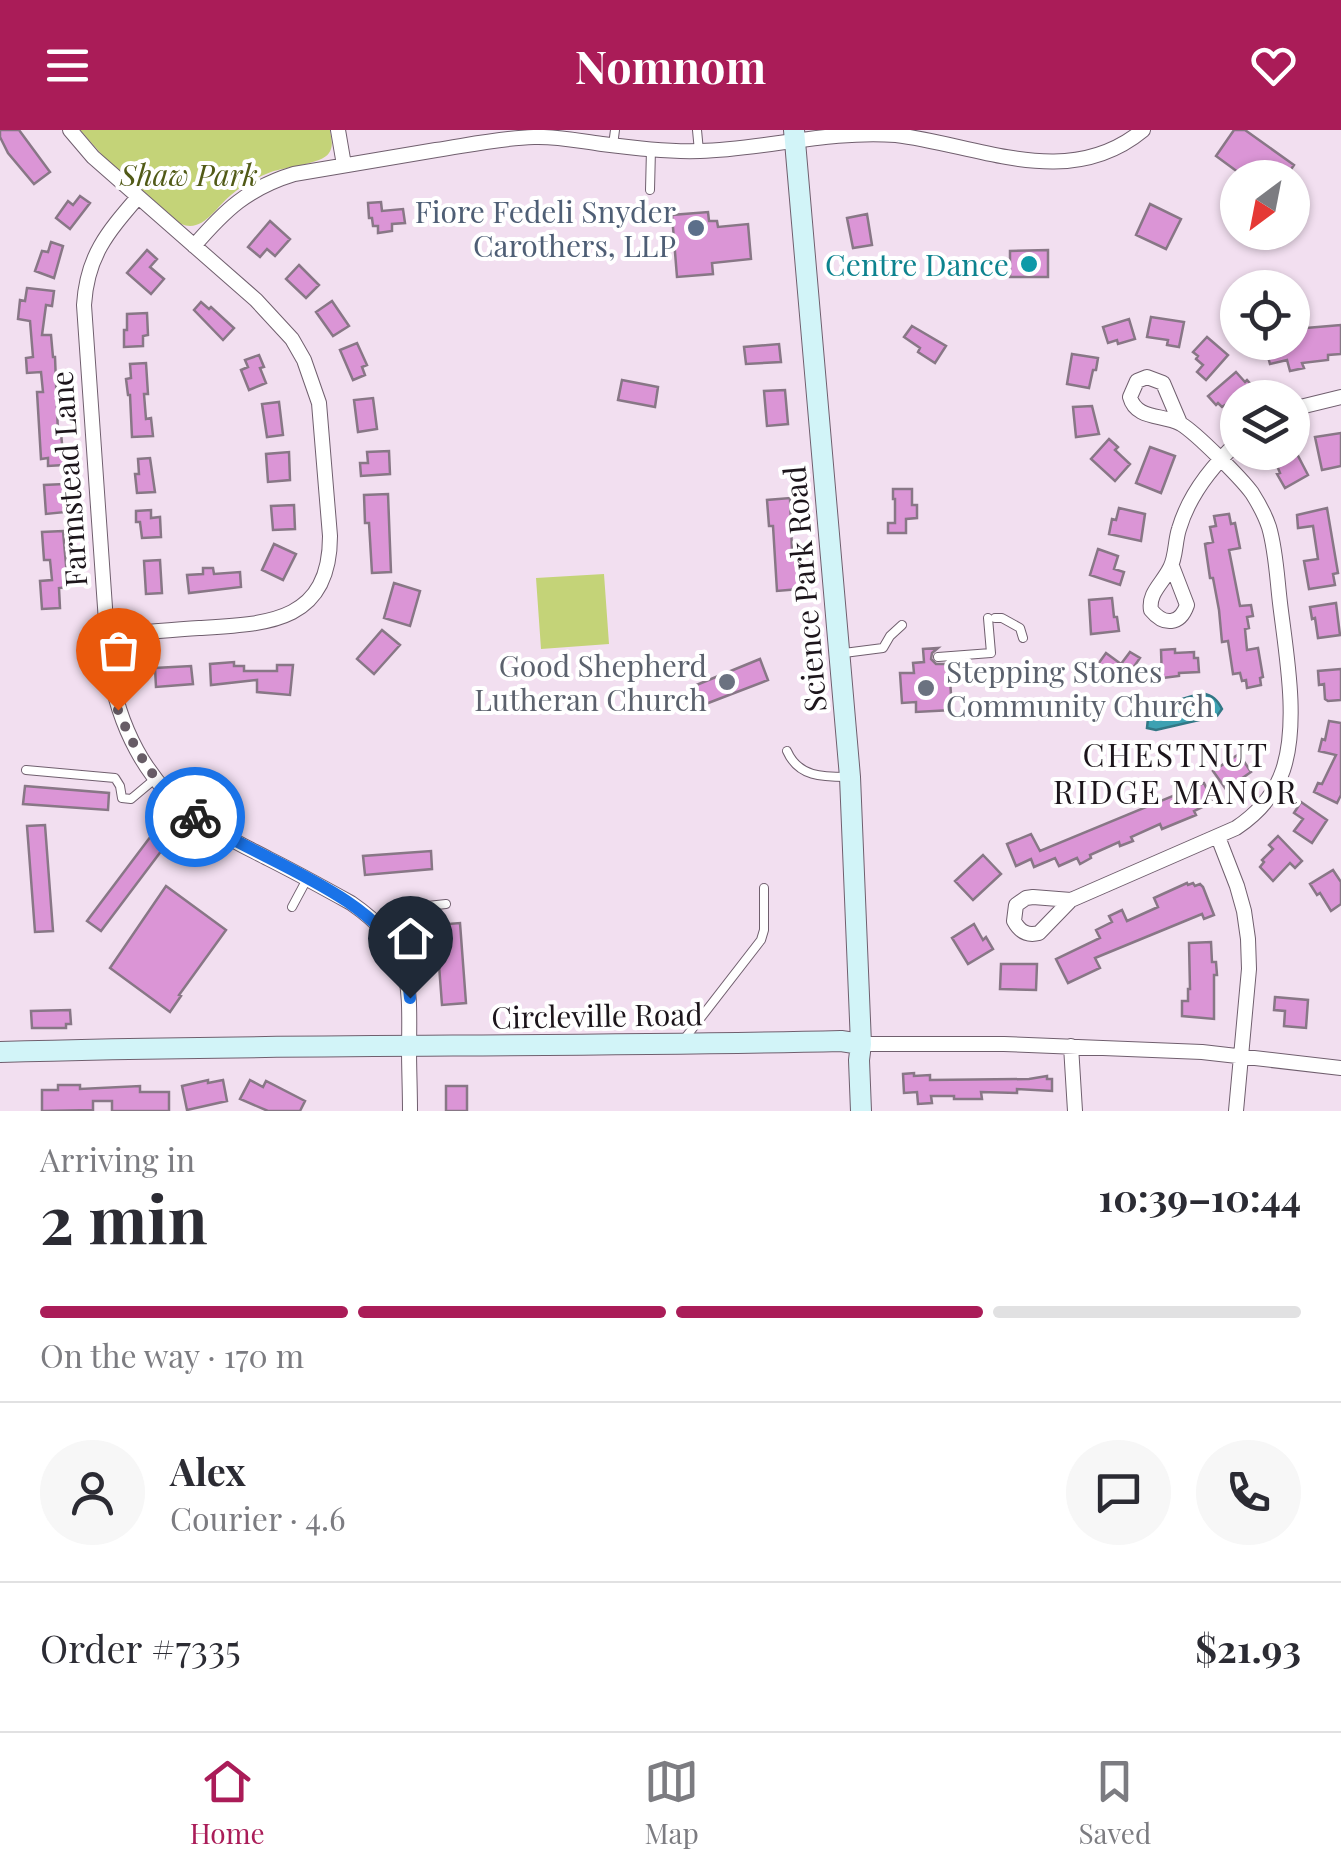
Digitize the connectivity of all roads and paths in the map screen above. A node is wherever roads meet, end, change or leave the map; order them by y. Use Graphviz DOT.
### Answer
graph roads {
  1 [pos="70,130"];
  2 [pos="338,130"];
  3 [pos="697,130"];
  4 [pos="1142,130"];
  5 [pos="521,134"];
  6 [pos="795,135"];
  7 [pos="614,138"];
  8 [pos="651,149"];
  9 [pos="699,151"];
  10 [pos="344,165"];
  11 [pos="650,190"];
  12 [pos="138,197"];
  13 [pos="194,246"];
  14 [pos="1341,397"];
  15 [pos="1310,404"];
  16 [pos="1180,423"];
  17 [pos="1220,460"];
  18 [pos="1230,470"];
  19 [pos="1172,566"];
  20 [pos="902,626"];
  21 [pos="107,636"];
  22 [pos="1023,638"];
  23 [pos="839,653"];
  24 [pos="938,657"];
  25 [pos="1027,709"];
  26 [pos="968,713"];
  27 [pos="787,751"];
  28 [pos="26,770"];
  29 [pos="850,777"];
  30 [pos="156,778"];
  31 [pos="1218,838"];
  32 [pos="307,879"];
  33 [pos="764,888"];
  34 [pos="1071,900"];
  35 [pos="446,904"];
  36 [pos="292,907"];
  37 [pos="380,927"];
  38 [pos="861,1044"];
  39 [pos="679,1045"];
  40 [pos="1070,1046"];
  41 [pos="409,1047"];
  42 [pos="0,1052"];
  43 [pos="1241,1055"];
  44 [pos="1341,1068"];
  45 [pos="410,1111"];
  46 [pos="861,1111"];
  47 [pos="1075,1111"];
  48 [pos="1236,1111"];
  1 -- 12 [label="street"];
  2 -- 10 [label="street"];
  3 -- 9 [label="lane"];
  4 -- 6 [label="street"];
  5 -- 7 [label="street"];
  5 -- 10 [label="street"];
  6 -- 9 [label="street"];
  6 -- 23 [label="main road, Science Park Road"];
  7 -- 8 [label="street"];
  8 -- 9 [label="street"];
  8 -- 11 [label="lane"];
  10 -- 13 [label="street"];
  12 -- 13 [label="street"];
  12 -- 21 [label="street, Farmstead Lane"];
  13 -- 21 [label="street"];
  14 -- 15 [label="street"];
  16 -- 17 [label="street"];
  17 -- 19 [label="street"];
  18 -- 31 [label="street"];
  20 -- 23 [label="lane"];
  21 -- 30 [label="street, Farmstead Lane"];
  22 -- 24 [label="lane"];
  23 -- 29 [label="main road, Science Park Road"];
  25 -- 26 [label="lane"];
  27 -- 29 [label="lane"];
  28 -- 30 [label="lane"];
  29 -- 38 [label="main road, Science Park Road"];
  30 -- 32 [label="street, Farmstead Lane"];
  31 -- 34 [label="street"];
  31 -- 43 [label="street"];
  32 -- 36 [label="lane"];
  32 -- 37 [label="street, Farmstead Lane"];
  33 -- 39 [label="lane"];
  35 -- 37 [label="lane"];
  37 -- 41 [label="street, Farmstead Lane"];
  38 -- 39 [label="main road, Circleville Road"];
  38 -- 40 [label="street, Circleville Road"];
  38 -- 46 [label="main road, Science Park Road"];
  39 -- 41 [label="main road, Circleville Road"];
  40 -- 43 [label="street, Circleville Road"];
  40 -- 47 [label="street"];
  41 -- 42 [label="main road, Circleville Road"];
  41 -- 45 [label="street, Farmstead Lane"];
  43 -- 44 [label="street, Circleville Road"];
  43 -- 48 [label="street"];
}
